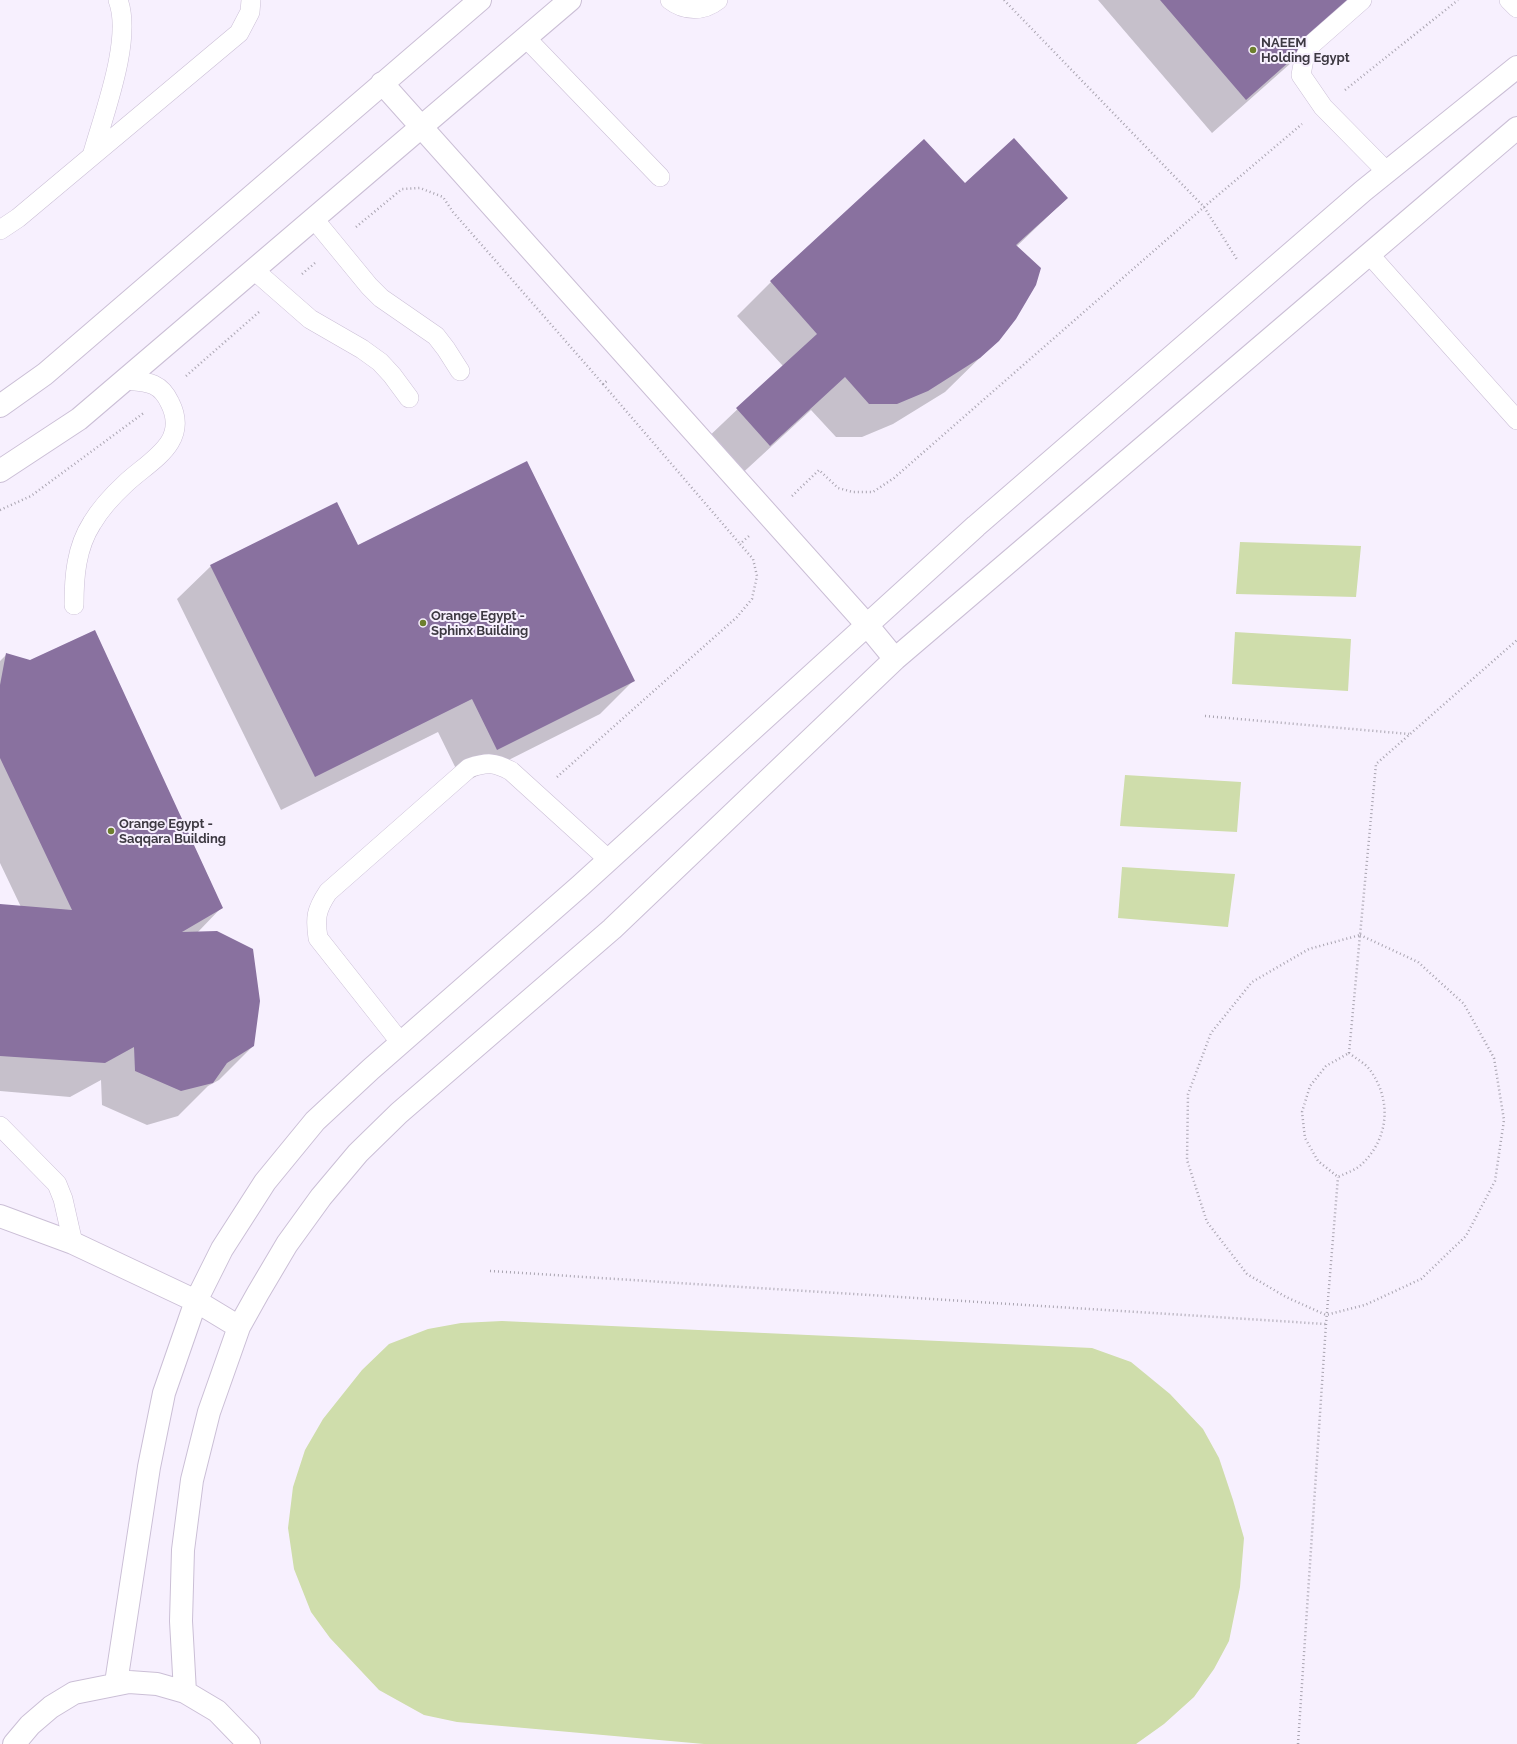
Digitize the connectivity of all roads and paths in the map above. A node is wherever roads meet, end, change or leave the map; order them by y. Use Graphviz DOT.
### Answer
graph roads {
  1 [pos="118,0"];
  2 [pos="251,0"];
  3 [pos="480,0"];
  4 [pos="570,0"];
  5 [pos="670,0"];
  6 [pos="718,0"];
  7 [pos="1004,0"];
  8 [pos="1362,0"];
  9 [pos="1458,0"];
  10 [pos="1509,0"];
  11 [pos="1517,8"];
  12 [pos="526,38"];
  13 [pos="1517,67"];
  14 [pos="382,83"];
  15 [pos="1323,107"];
  16 [pos="421,127"];
  17 [pos="1517,128"];
  18 [pos="92,156"];
  19 [pos="1387,172"];
  20 [pos="660,177"];
  21 [pos="1204,207"];
  22 [pos="314,219"];
  23 [pos="0,230"];
  24 [pos="1369,254"];
  25 [pos="254,270"];
  26 [pos="1254,286"];
  27 [pos="460,371"];
  28 [pos="125,380"];
  29 [pos="603,384"];
  30 [pos="409,398"];
  31 [pos="0,406"];
  32 [pos="1517,420"];
  33 [pos="0,471"];
  34 [pos="770,517"];
  35 [pos="740,544"];
  36 [pos="74,605"];
  37 [pos="867,625"];
  38 [pos="1517,640"];
  39 [pos="895,659"];
  40 [pos="1205,716"];
  41 [pos="1410,734"];
  42 [pos="537,794"];
  43 [pos="609,860"];
  44 [pos="1360,935"];
  45 [pos="401,1043"];
  46 [pos="1349,1053"];
  47 [pos="0,1126"];
  48 [pos="1338,1177"];
  49 [pos="0,1216"];
  50 [pos="73,1243"];
  51 [pos="490,1271"];
  52 [pos="196,1302"];
  53 [pos="1326,1315"];
  54 [pos="1326,1324"];
  55 [pos="239,1327"];
  56 [pos="116,1683"];
  57 [pos="185,1692"];
  58 [pos="14,1744"];
  59 [pos="249,1744"];
  60 [pos="1298,1744"];
  1 -- 18 [label="lane"];
  2 -- 18 [label="lane"];
  3 -- 14 [label="street"];
  4 -- 12 [label="street"];
  5 -- 6 [label="lane"];
  7 -- 21 [label="path"];
  8 -- 15 [label="lane"];
  9 -- 15 [label="path"];
  10 -- 11 [label="lane"];
  12 -- 16 [label="street"];
  12 -- 20 [label="lane"];
  13 -- 19 [label="street"];
  14 -- 16 [label="street"];
  14 -- 31 [label="street"];
  15 -- 19 [label="lane"];
  15 -- 21 [label="path"];
  16 -- 22 [label="street"];
  16 -- 34 [label="street"];
  17 -- 24 [label="street"];
  18 -- 23 [label="lane"];
  19 -- 26 [label="street"];
  21 -- 26 [label="path"];
  21 -- 34 [label="path"];
  22 -- 25 [label="street"];
  22 -- 27 [label="lane"];
  24 -- 32 [label="lane"];
  24 -- 39 [label="street"];
  25 -- 28 [label="street"];
  25 -- 30 [label="lane"];
  26 -- 37 [label="street"];
  28 -- 33 [label="street"];
  28 -- 36 [label="lane"];
  29 -- 35 [label="path"];
  34 -- 35 [label="path"];
  34 -- 37 [label="street"];
  35 -- 42 [label="path"];
  37 -- 39 [label="street"];
  37 -- 43 [label="street"];
  38 -- 41 [label="path"];
  39 -- 55 [label="street"];
  40 -- 41 [label="path"];
  41 -- 44 [label="path"];
  42 -- 43 [label="lane"];
  42 -- 45 [label="lane"];
  43 -- 45 [label="street"];
  44 -- 46 [label="path"];
  44 -- 53 [label="path"];
  44 -- 53 [label="path"];
  45 -- 52 [label="street"];
  46 -- 48 [label="path"];
  46 -- 48 [label="path"];
  47 -- 50 [label="lane"];
  48 -- 53 [label="path"];
  49 -- 50 [label="street"];
  50 -- 52 [label="street"];
  51 -- 54 [label="path"];
  52 -- 55 [label="street"];
  52 -- 56 [label="street"];
  53 -- 54 [label="path"];
  54 -- 60 [label="path"];
  55 -- 57 [label="street"];
  56 -- 57 [label="street"];
  56 -- 58 [label="street"];
  57 -- 59 [label="street"];
}
